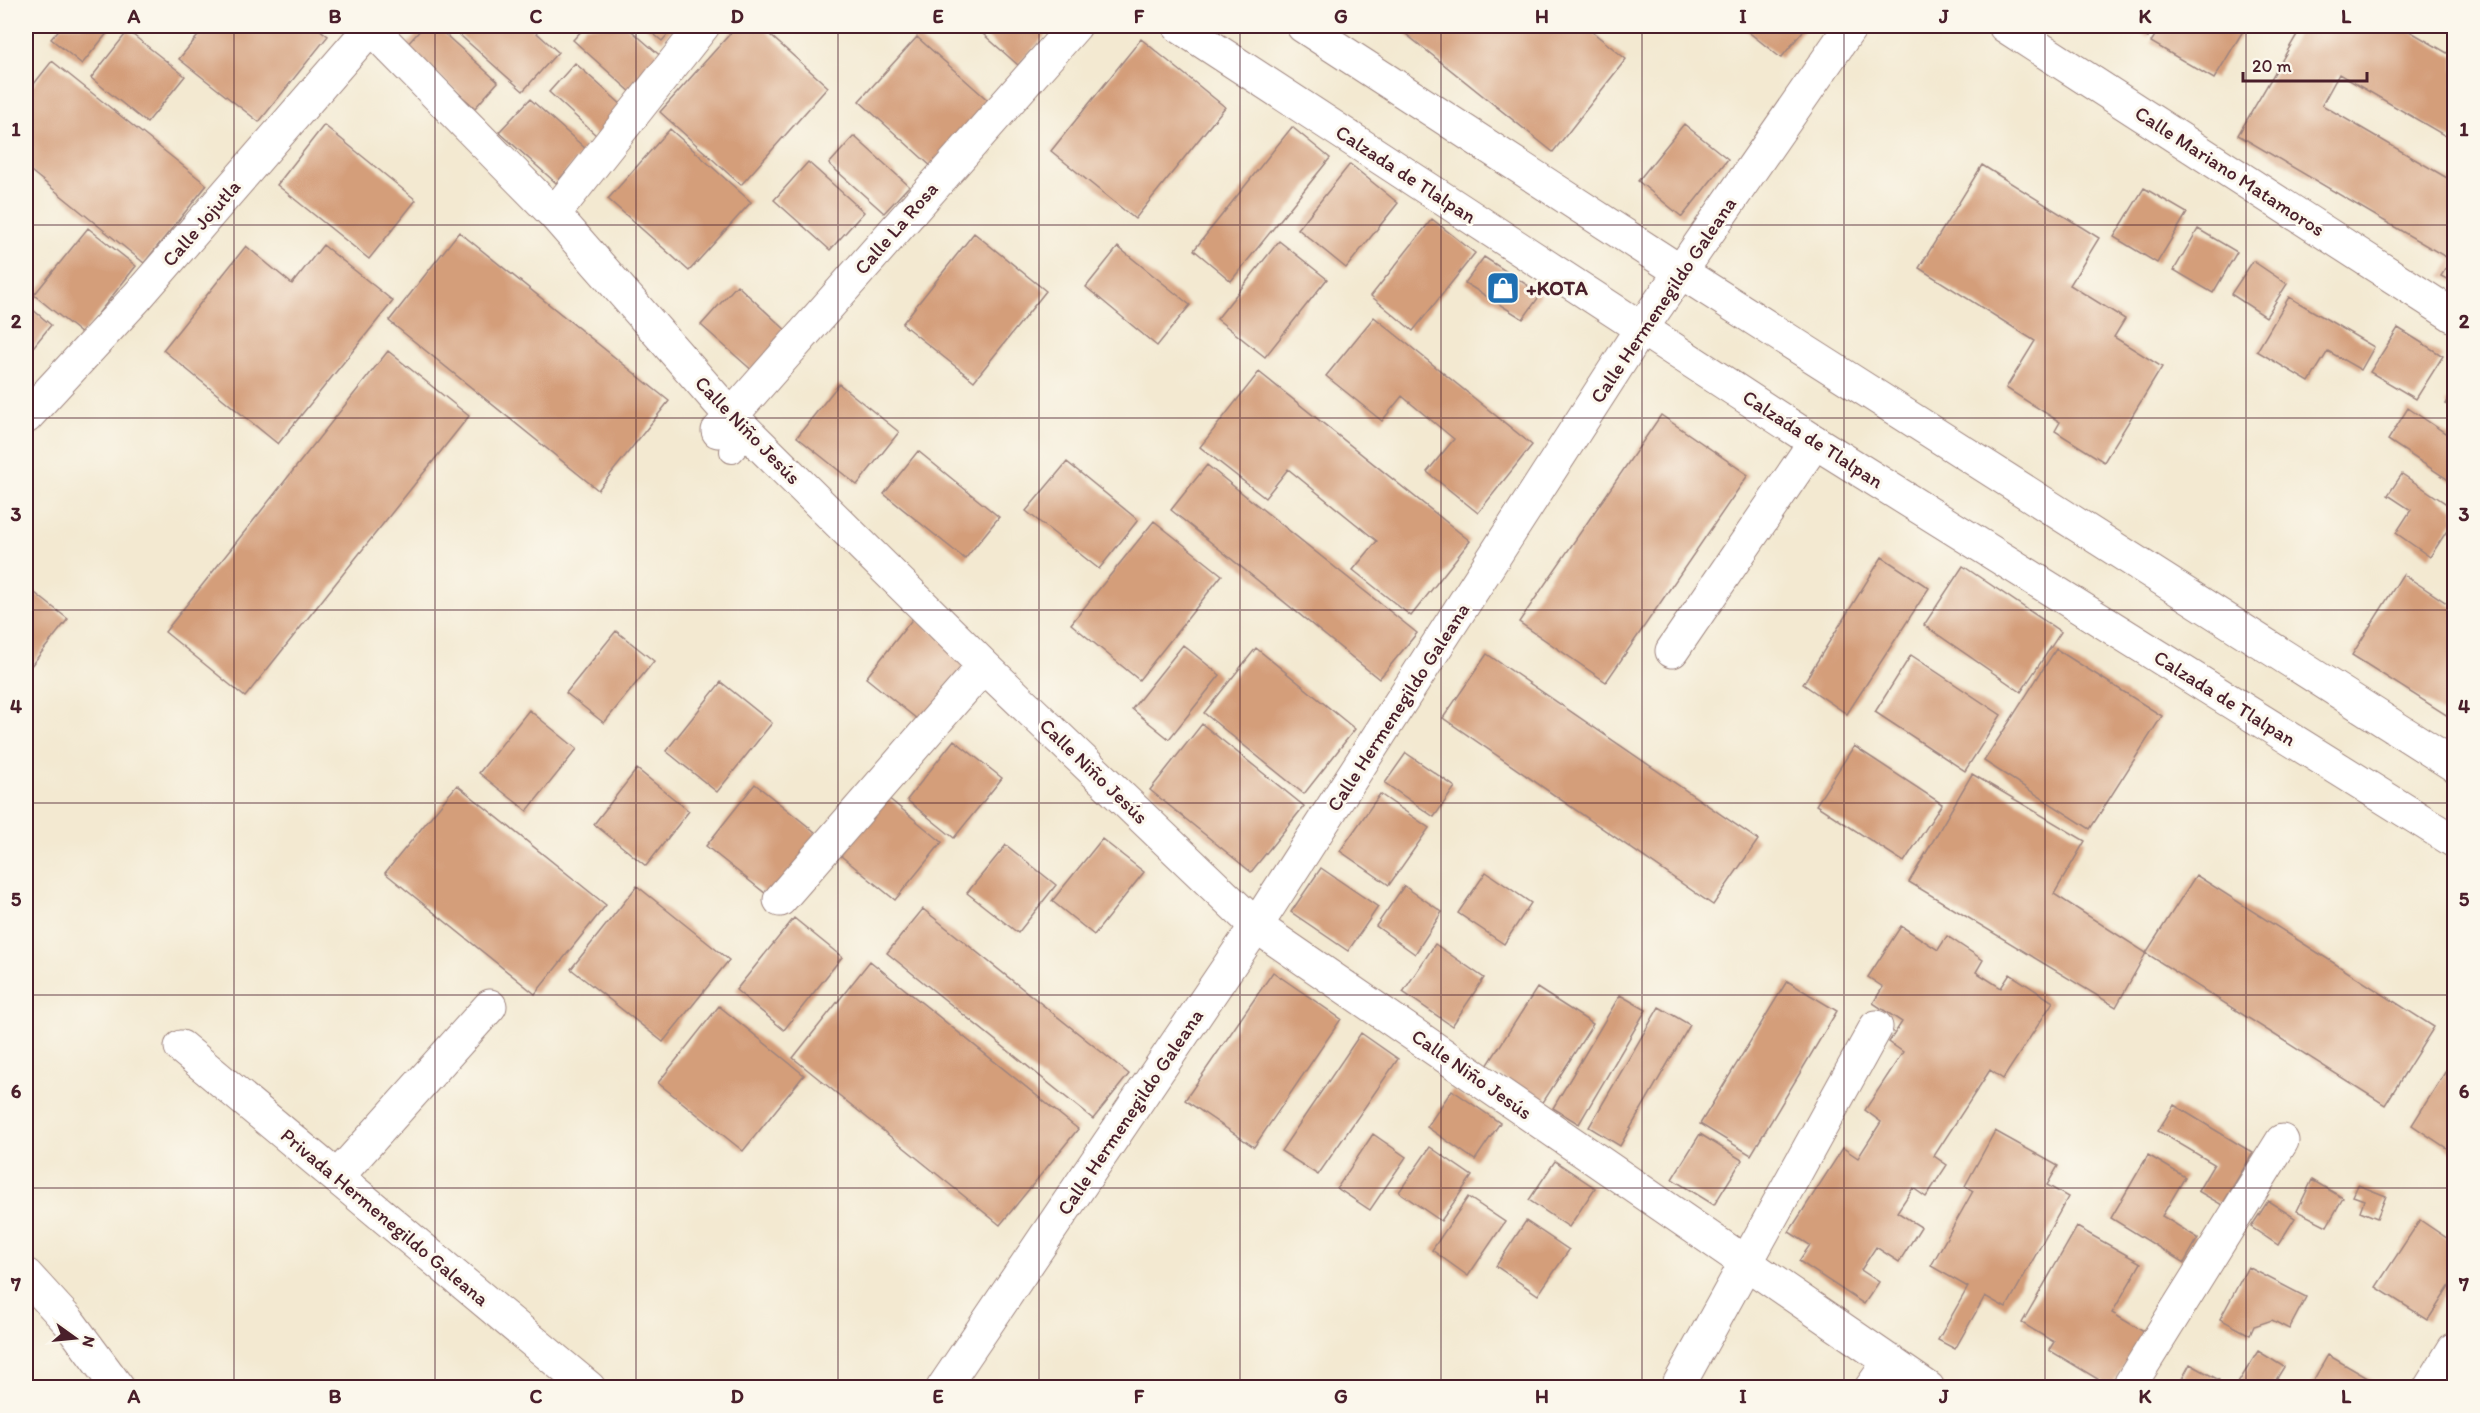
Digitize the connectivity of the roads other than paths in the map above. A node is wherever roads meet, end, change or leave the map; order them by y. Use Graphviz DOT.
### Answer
graph roads {
  1 [pos="371,26"];
  2 [pos="703,26"];
  3 [pos="1075,26"];
  4 [pos="1179,26"];
  5 [pos="1303,26"];
  6 [pos="1851,26"];
  7 [pos="2005,26"];
  8 [pos="554,214"];
  9 [pos="1681,272"];
  10 [pos="2454,316"];
  11 [pos="1641,329"];
  12 [pos="26,417"];
  13 [pos="732,433"];
  14 [pos="1815,442"];
  15 [pos="1672,651"];
  16 [pos="984,666"];
  17 [pos="2454,765"];
  18 [pos="2454,842"];
  19 [pos="780,900"];
  20 [pos="1256,926"];
  21 [pos="490,1006"];
  22 [pos="1875,1027"];
  23 [pos="181,1047"];
  24 [pos="2282,1141"];
  25 [pos="337,1176"];
  26 [pos="1745,1262"];
  27 [pos="26,1275"];
  28 [pos="2454,1349"];
  29 [pos="1890,1361"];
  30 [pos="118,1388"];
  31 [pos="589,1388"];
  32 [pos="943,1388"];
  33 [pos="1677,1388"];
  34 [pos="1871,1388"];
  35 [pos="1928,1388"];
  36 [pos="2128,1388"];
  37 [pos="2430,1388"];
  1 -- 8 [label="street, Calle Niño Jesús"];
  1 -- 12 [label="street, Calle Jojutla"];
  2 -- 8 [label="street"];
  3 -- 13 [label="street, Calle La Rosa"];
  4 -- 11 [label="street, Calzada de Tlalpan"];
  5 -- 9 [label="street"];
  6 -- 9 [label="street, Calle Hermenegildo Galeana"];
  7 -- 10 [label="street, Calle Mariano Matamoros"];
  8 -- 13 [label="street, Calle Niño Jesús"];
  9 -- 11 [label="street, Calle Hermenegildo Galeana"];
  9 -- 17 [label="street"];
  11 -- 14 [label="street, Calzada de Tlalpan"];
  11 -- 20 [label="street, Calle Hermenegildo Galeana"];
  13 -- 16 [label="street, Calle Niño Jesús"];
  14 -- 15 [label="street"];
  14 -- 18 [label="street, Calzada de Tlalpan"];
  16 -- 19 [label="street"];
  16 -- 20 [label="street, Calle Niño Jesús"];
  20 -- 26 [label="street, Calle Niño Jesús"];
  20 -- 32 [label="street, Calle Hermenegildo Galeana"];
  21 -- 25 [label="street"];
  22 -- 26 [label="street"];
  23 -- 25 [label="street, Privada Hermenegildo Galeana"];
  24 -- 36 [label="street"];
  25 -- 31 [label="street, Privada Hermenegildo Galeana"];
  26 -- 29 [label="street, Calle Niño Jesús"];
  26 -- 33 [label="street"];
  27 -- 30 [label="street"];
  28 -- 37 [label="street"];
  29 -- 34 [label="street"];
  29 -- 35 [label="street, Calle Niño Jesús"];
}
